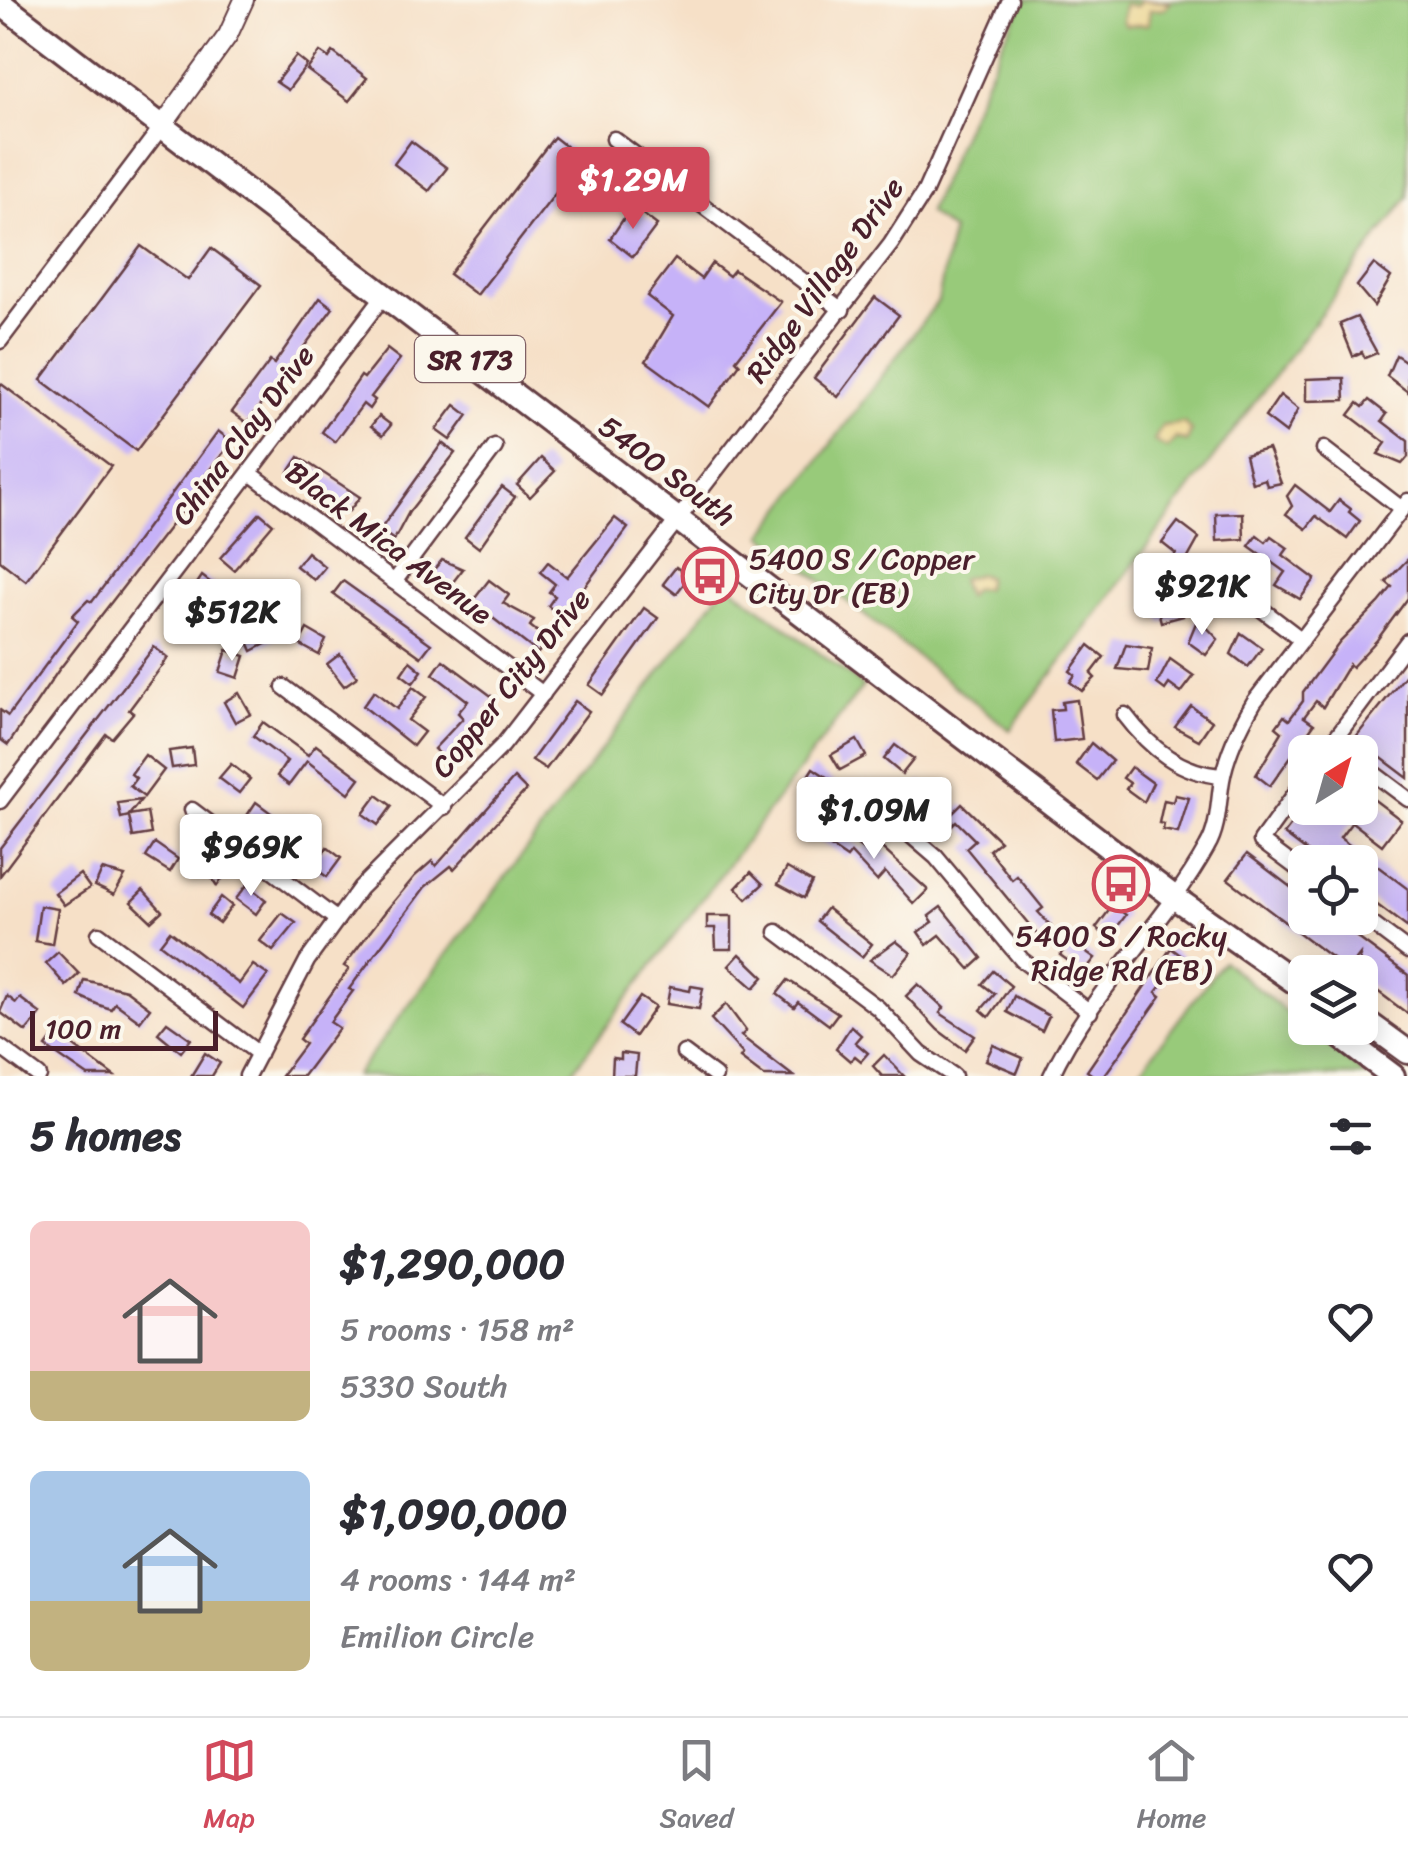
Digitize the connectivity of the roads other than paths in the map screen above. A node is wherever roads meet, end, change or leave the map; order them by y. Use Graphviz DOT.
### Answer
graph roads {
  1 [pos="244,0"];
  2 [pos="1010,0"];
  3 [pos="0,2"];
  4 [pos="162,126"];
  5 [pos="614,139"];
  6 [pos="385,294"];
  7 [pos="842,310"];
  8 [pos="0,341"];
  9 [pos="495,447"];
  10 [pos="1324,449"];
  11 [pos="250,473"];
  12 [pos="1405,505"];
  13 [pos="678,518"];
  14 [pos="394,582"];
  15 [pos="1226,582"];
  16 [pos="1302,640"];
  17 [pos="1408,640"];
  18 [pos="284,687"];
  19 [pos="543,694"];
  20 [pos="1125,715"];
  21 [pos="1337,735"];
  22 [pos="1222,776"];
  23 [pos="1378,776"];
  24 [pos="1408,799"];
  25 [pos="0,801"];
  26 [pos="872,802"];
  27 [pos="1288,803"];
  28 [pos="444,807"];
  29 [pos="192,810"];
  30 [pos="1288,862"];
  31 [pos="1175,898"];
  32 [pos="336,918"];
  33 [pos="1378,928"];
  34 [pos="776,932"];
  35 [pos="100,934"];
  36 [pos="1408,951"];
  37 [pos="1288,981"];
  38 [pos="1090,1012"];
  39 [pos="1378,1030"];
  40 [pos="1352,1045"];
  41 [pos="0,1046"];
  42 [pos="1408,1052"];
  43 [pos="684,1053"];
  44 [pos="259,1054"];
  45 [pos="39,1076"];
  46 [pos="248,1076"];
  47 [pos="715,1076"];
  48 [pos="954,1076"];
  49 [pos="1051,1076"];
  50 [pos="1393,1076"];
  1 -- 4 [label="street"];
  2 -- 7 [label="street, Ridge Village Drive"];
  3 -- 4 [label="main road, 5400 South / SR 173"];
  4 -- 6 [label="main road, 5400 South / SR 173"];
  4 -- 8 [label="street"];
  5 -- 7 [label="street"];
  6 -- 11 [label="street, China Clay Drive"];
  6 -- 13 [label="main road, 5400 South / SR 173"];
  7 -- 13 [label="street, Ridge Village Drive"];
  9 -- 14 [label="street"];
  10 -- 12 [label="street"];
  11 -- 14 [label="street, Black Mica Avenue"];
  11 -- 25 [label="street, China Clay Drive"];
  12 -- 16 [label="street"];
  13 -- 19 [label="street, Copper City Drive"];
  13 -- 31 [label="main road, 5400 South / SR 173"];
  14 -- 19 [label="street, Black Mica Avenue"];
  15 -- 16 [label="street"];
  16 -- 22 [label="street"];
  17 -- 21 [label="street"];
  18 -- 28 [label="street"];
  19 -- 28 [label="street, Copper City Drive"];
  20 -- 22 [label="street"];
  22 -- 31 [label="street"];
  23 -- 24 [label="street"];
  26 -- 38 [label="street"];
  27 -- 30 [label="street"];
  28 -- 32 [label="street, Copper City Drive"];
  29 -- 32 [label="street"];
  31 -- 37 [label="main road, 5400 South / SR 173"];
  31 -- 38 [label="street"];
  32 -- 44 [label="street, Copper City Drive"];
  33 -- 36 [label="street"];
  34 -- 48 [label="street"];
  35 -- 44 [label="street"];
  38 -- 49 [label="street"];
  39 -- 42 [label="main road"];
  40 -- 50 [label="main road"];
  41 -- 45 [label="street"];
  43 -- 47 [label="street"];
  44 -- 46 [label="street, Copper City Drive"];
}
